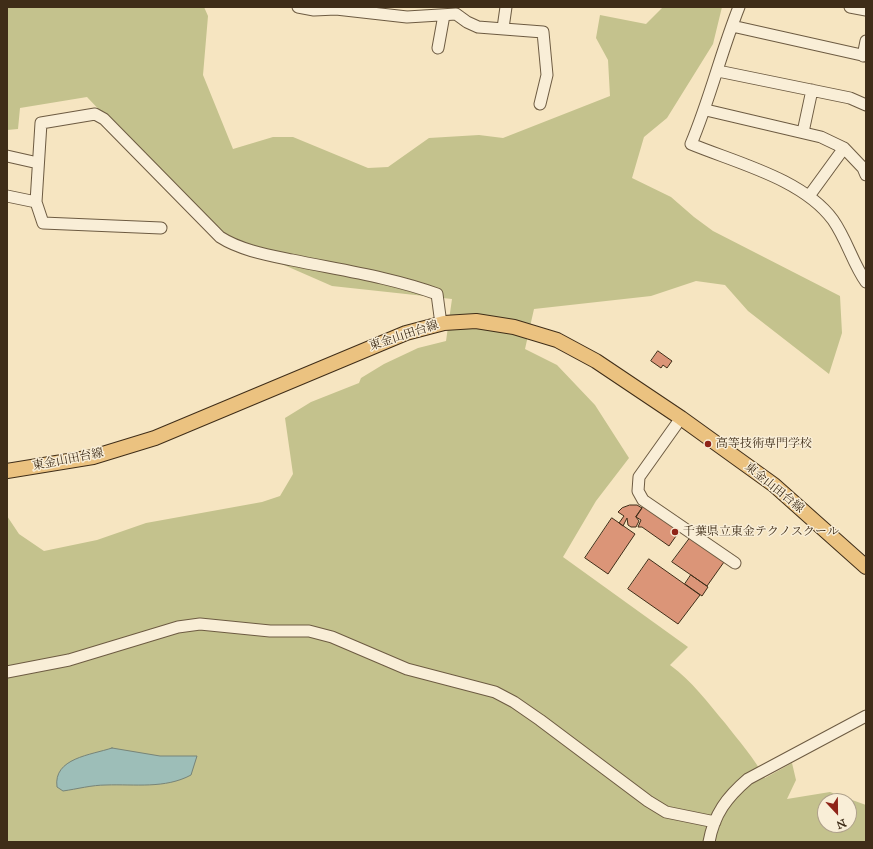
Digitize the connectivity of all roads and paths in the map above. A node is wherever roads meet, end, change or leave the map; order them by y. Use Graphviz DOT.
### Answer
graph roads {
  1 [pos="298,7"];
  2 [pos="506,7"];
  3 [pos="739,7"];
  4 [pos="850,7"];
  5 [pos="866,10"];
  6 [pos="444,15"];
  7 [pos="732,26"];
  8 [pos="504,28"];
  9 [pos="866,40"];
  10 [pos="438,48"];
  11 [pos="865,56"];
  12 [pos="718,72"];
  13 [pos="812,90"];
  14 [pos="540,104"];
  15 [pos="866,105"];
  16 [pos="706,110"];
  17 [pos="802,132"];
  18 [pos="844,148"];
  19 [pos="7,156"];
  20 [pos="38,163"];
  21 [pos="866,175"];
  22 [pos="7,196"];
  23 [pos="809,196"];
  24 [pos="36,202"];
  25 [pos="161,228"];
  26 [pos="866,282"];
  27 [pos="442,324"];
  28 [pos="681,418"];
  29 [pos="7,471"];
  30 [pos="734,563"];
  31 [pos="866,567"];
  32 [pos="7,672"];
  33 [pos="866,716"];
  34 [pos="715,822"];
  35 [pos="709,842"];
  1 -- 6 [label="street"];
  2 -- 8 [label="street"];
  3 -- 7 [label="street"];
  4 -- 5 [label="street"];
  6 -- 8 [label="street"];
  6 -- 10 [label="street"];
  7 -- 11 [label="street"];
  7 -- 12 [label="street"];
  8 -- 14 [label="street"];
  9 -- 11 [label="street"];
  12 -- 13 [label="street"];
  12 -- 16 [label="street"];
  13 -- 15 [label="street"];
  13 -- 17 [label="street"];
  16 -- 17 [label="street"];
  16 -- 23 [label="street"];
  17 -- 18 [label="street"];
  18 -- 21 [label="street"];
  18 -- 23 [label="street"];
  19 -- 20 [label="street"];
  20 -- 24 [label="street"];
  20 -- 27 [label="street"];
  22 -- 24 [label="street"];
  23 -- 26 [label="street"];
  24 -- 25 [label="street"];
  27 -- 28 [label="main road, 東金山田台線"];
  27 -- 29 [label="main road, 東金山田台線"];
  28 -- 30 [label="street"];
  28 -- 31 [label="main road, 東金山田台線"];
  32 -- 34 [label="street"];
  33 -- 34 [label="street"];
  34 -- 35 [label="street"];
}
